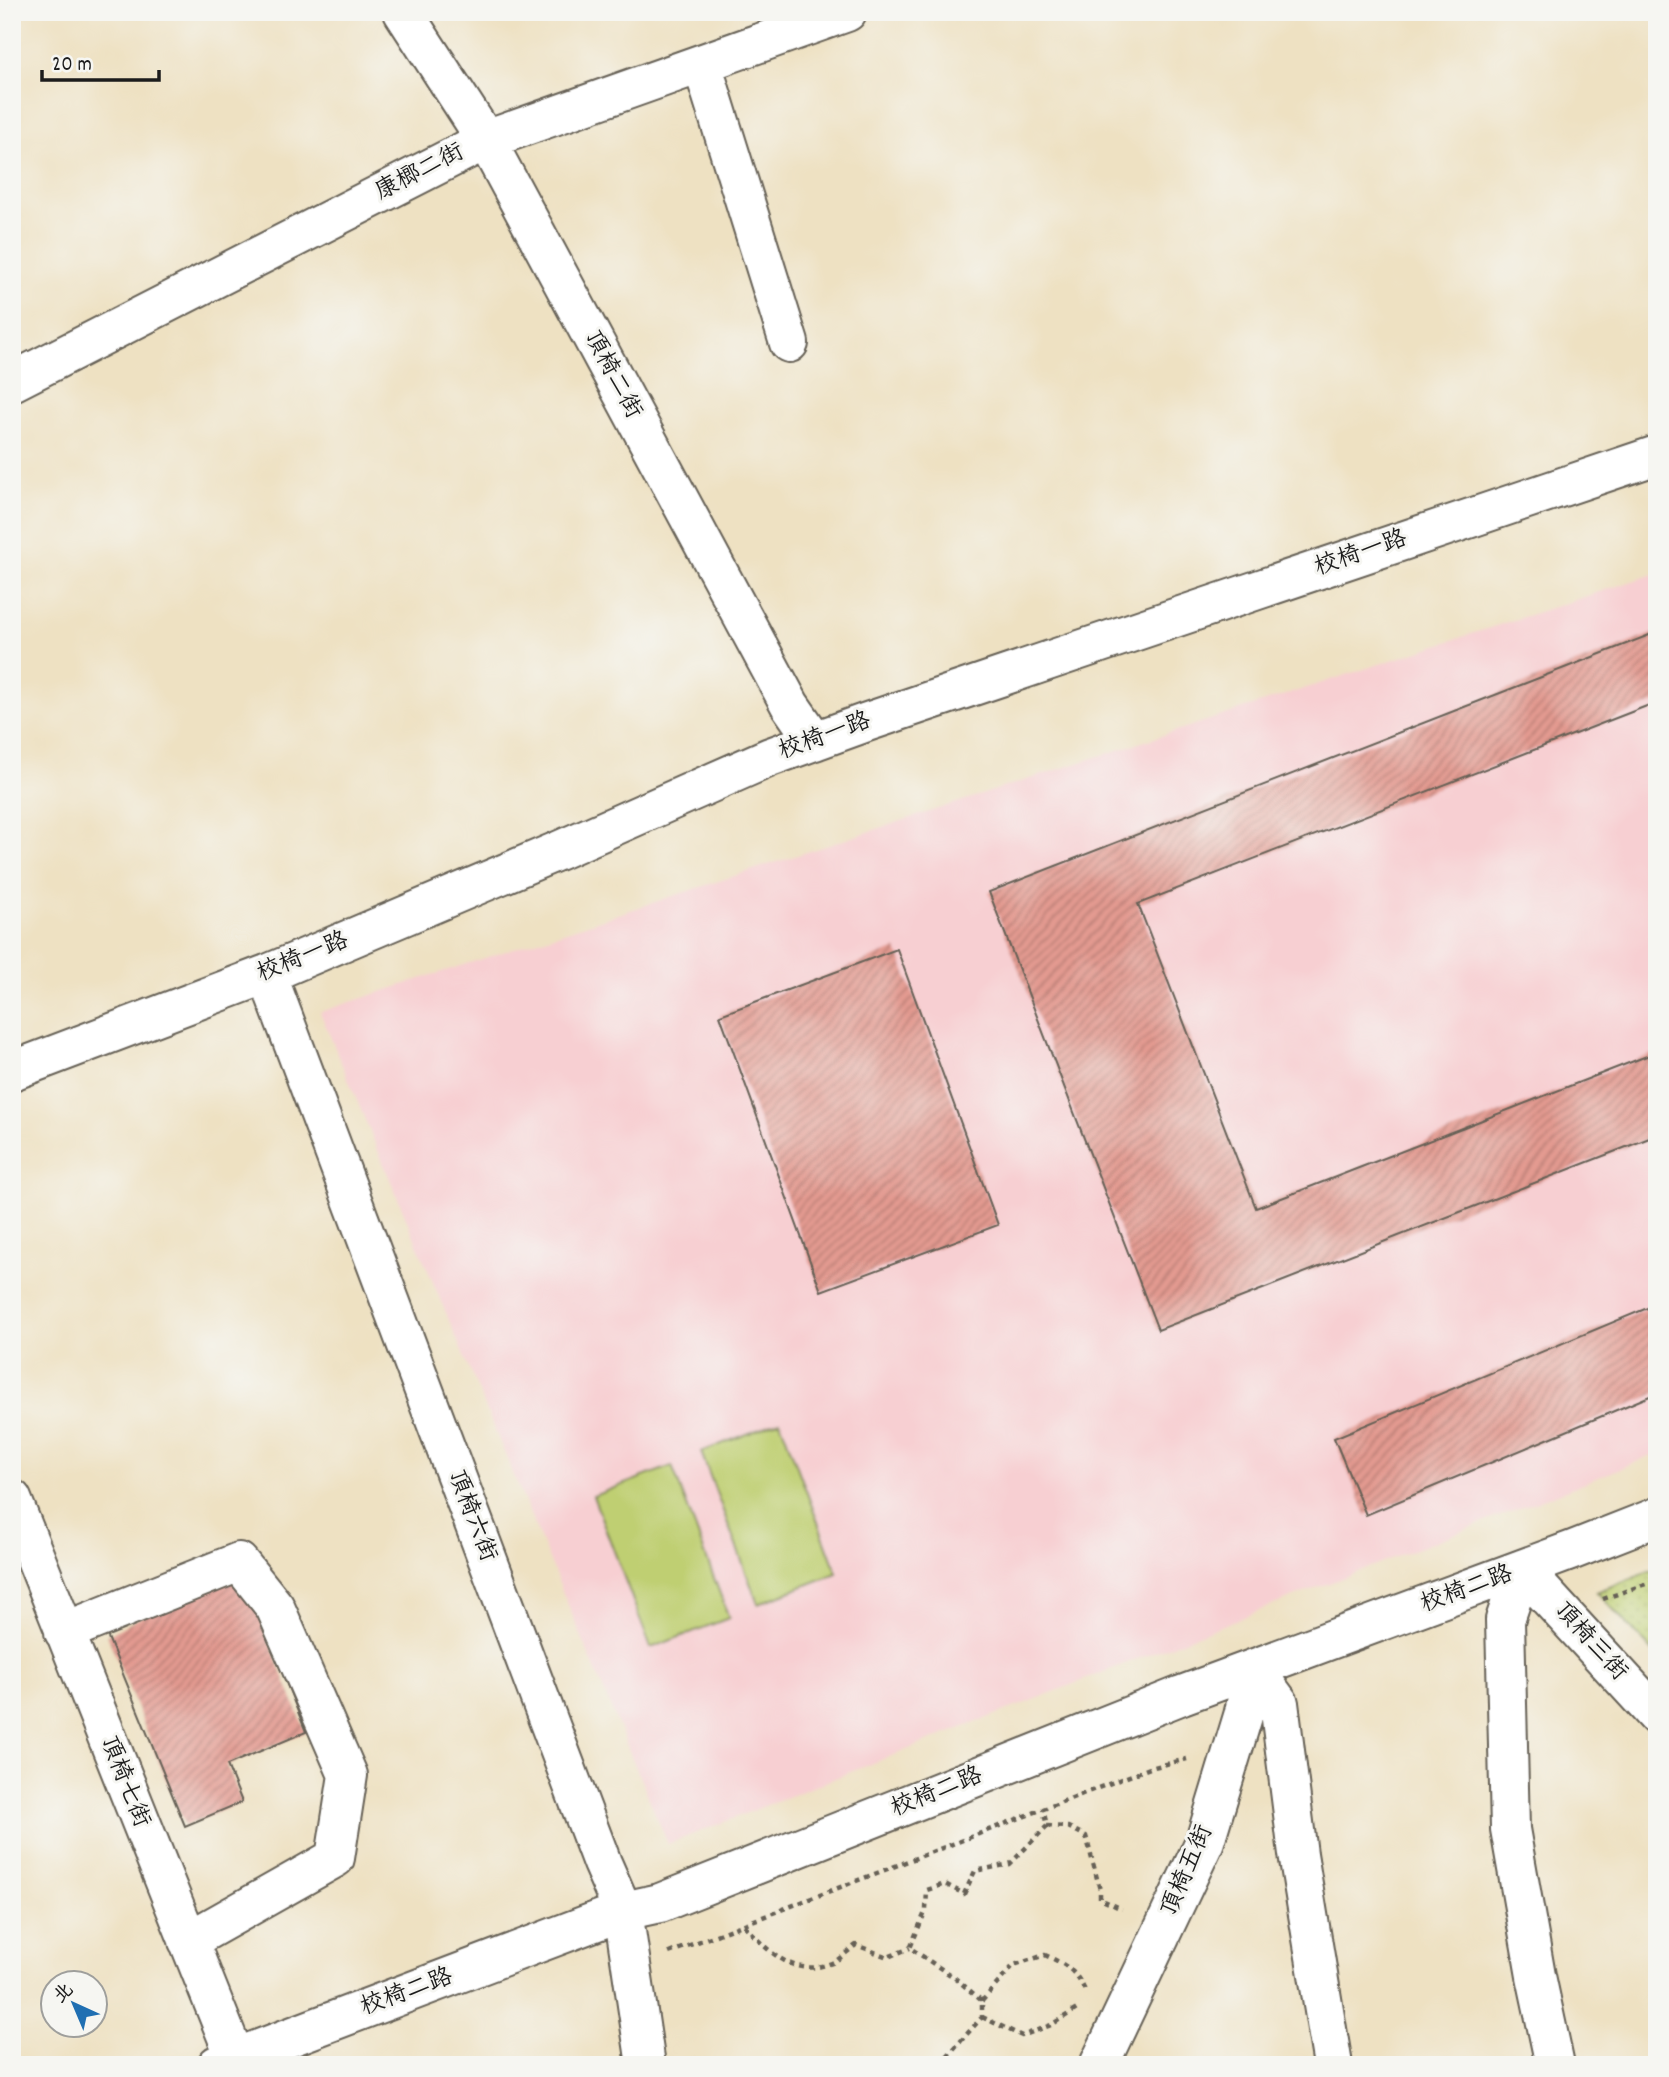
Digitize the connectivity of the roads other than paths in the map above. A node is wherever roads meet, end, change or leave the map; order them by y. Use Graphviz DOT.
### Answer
graph roads {
  1 [pos="403,12"];
  2 [pos="847,12"];
  3 [pos="702,64"];
  4 [pos="486,140"];
  5 [pos="789,343"];
  6 [pos="12,382"];
  7 [pos="1657,454"];
  8 [pos="815,741"];
  9 [pos="267,974"];
  10 [pos="12,1071"];
  11 [pos="12,1499"];
  12 [pos="1657,1517"];
  13 [pos="1522,1569"];
  14 [pos="64,1632"];
  15 [pos="1254,1669"];
  16 [pos="1657,1716"];
  17 [pos="623,1911"];
  18 [pos="188,1941"];
  19 [pos="229,2062"];
  20 [pos="646,2065"];
  21 [pos="1099,2065"];
  22 [pos="1333,2065"];
  23 [pos="1555,2065"];
  1 -- 4 [label="street, 頂椅二街"];
  2 -- 3 [label="street, 康榔二街"];
  3 -- 4 [label="street, 康榔二街"];
  3 -- 5 [label="street"];
  4 -- 6 [label="street, 康榔二街"];
  4 -- 8 [label="street, 頂椅二街"];
  7 -- 8 [label="street, 校椅一路"];
  8 -- 9 [label="street, 校椅一路"];
  9 -- 10 [label="street, 校椅一路"];
  9 -- 17 [label="street, 頂椅六街"];
  11 -- 14 [label="street, 頂椅七街"];
  12 -- 13 [label="street, 校椅二路"];
  13 -- 15 [label="street, 校椅二路"];
  13 -- 16 [label="street, 頂椅三街"];
  13 -- 23 [label="street"];
  14 -- 18 [label="street, 頂椅七街"];
  14 -- 18 [label="street"];
  15 -- 17 [label="street, 校椅二路"];
  15 -- 21 [label="street, 頂椅五街"];
  15 -- 22 [label="street"];
  17 -- 19 [label="street, 校椅二路"];
  17 -- 20 [label="street, 頂椅六街"];
  18 -- 19 [label="street, 頂椅七街"];
}
